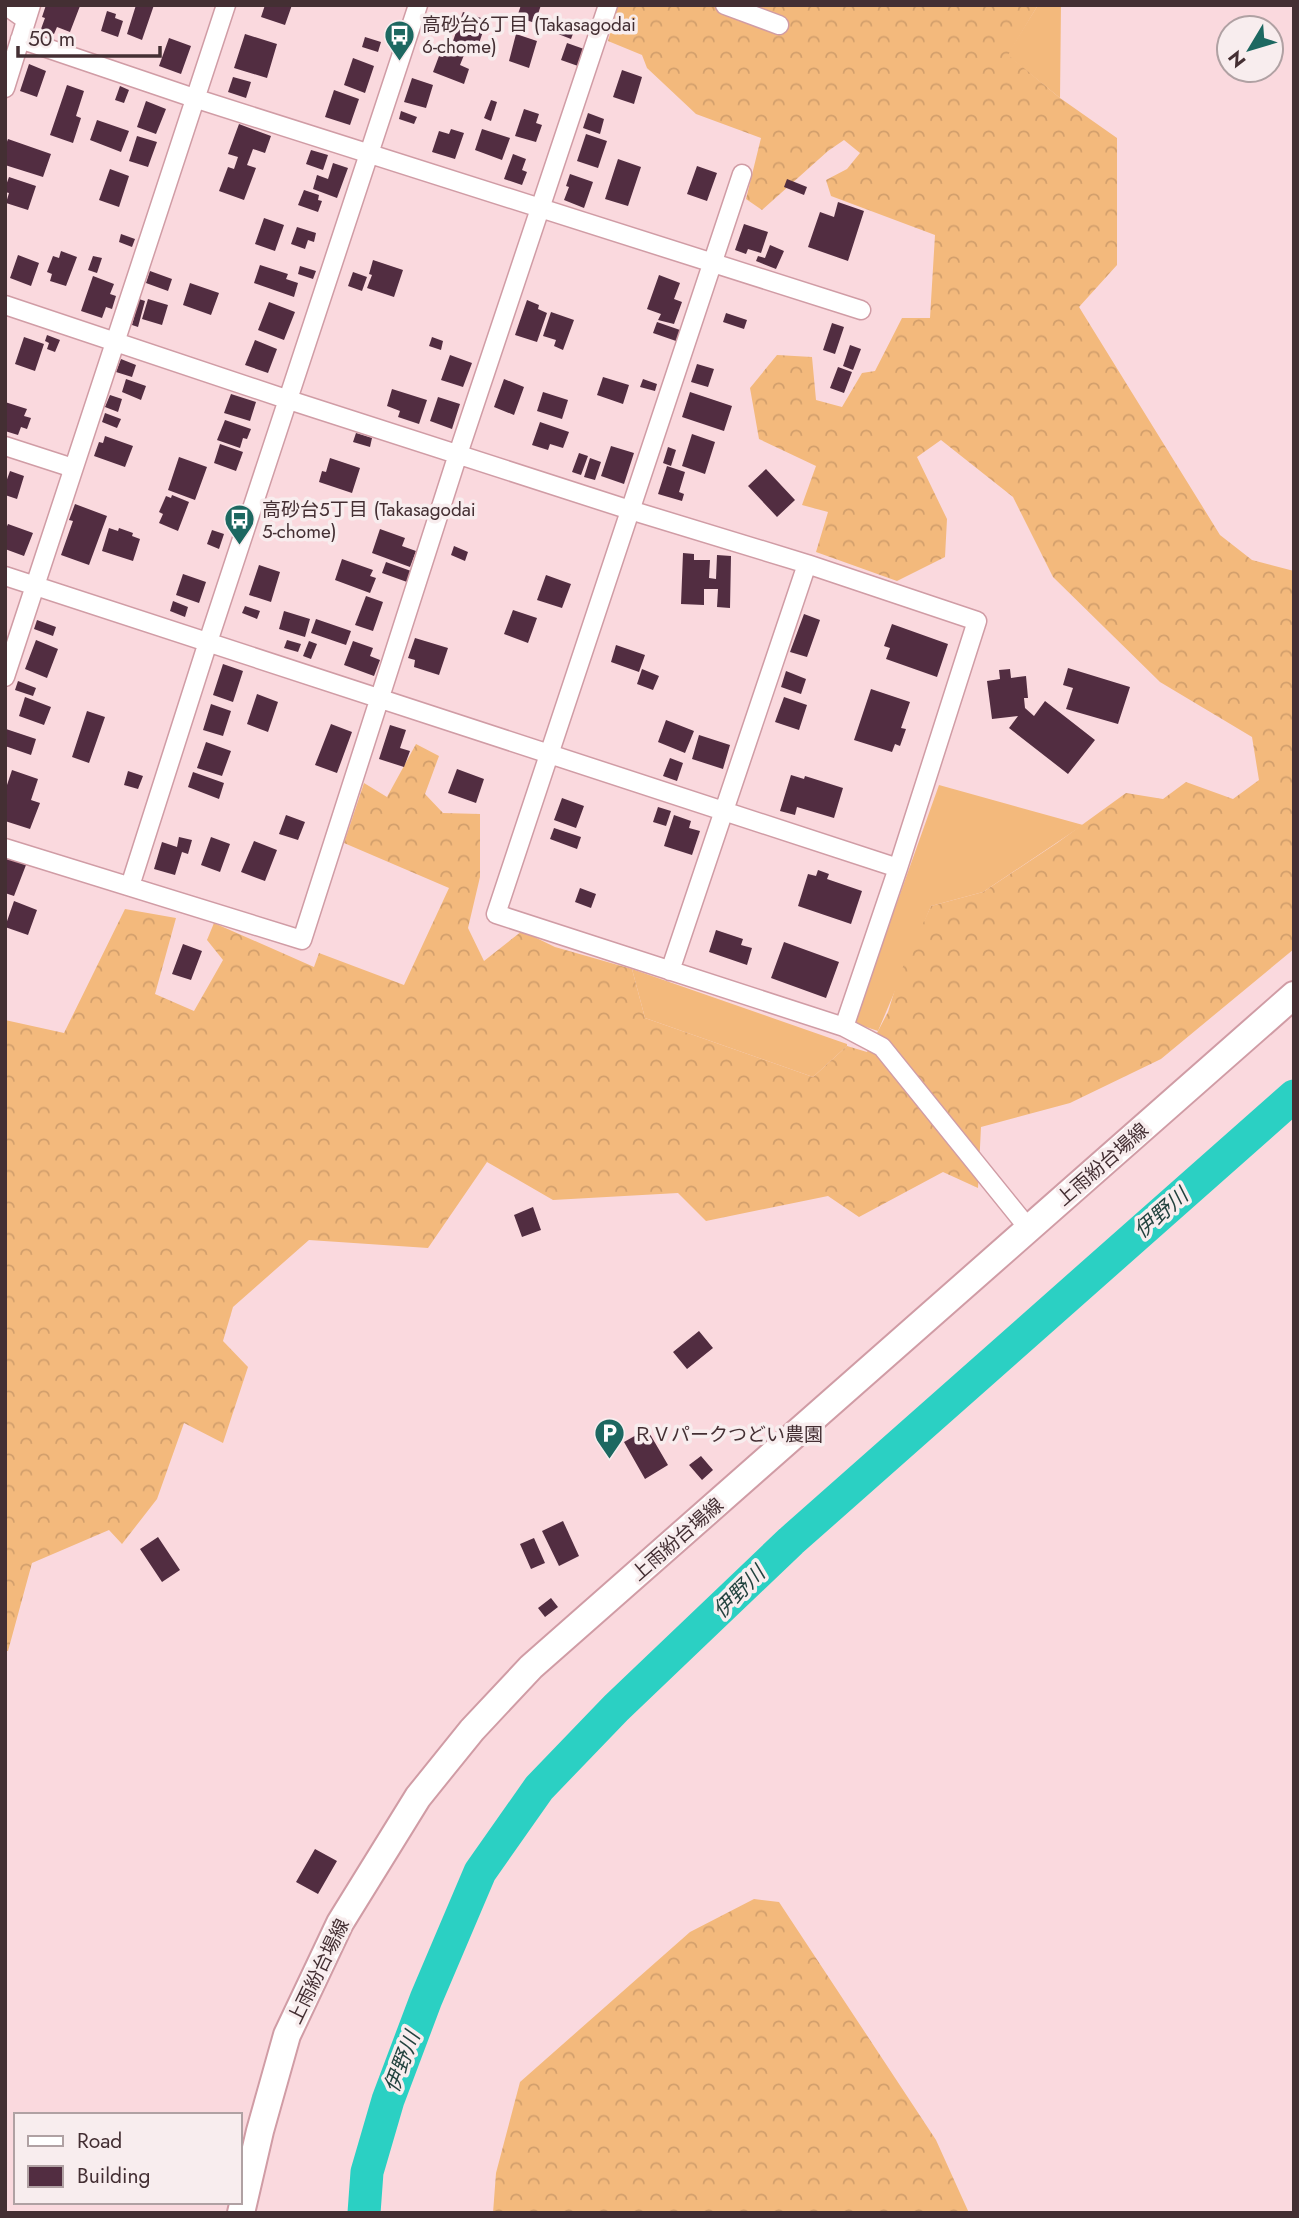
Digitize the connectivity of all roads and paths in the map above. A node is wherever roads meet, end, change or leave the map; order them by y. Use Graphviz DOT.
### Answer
graph roads {
  1 [pos="5,5"];
  2 [pos="226,5"];
  3 [pos="418,5"];
  4 [pos="608,5"];
  5 [pos="725,5"];
  6 [pos="29,12"];
  7 [pos="779,25"];
  8 [pos="20,39"];
  9 [pos="5,88"];
  10 [pos="194,98"];
  11 [pos="368,155"];
  12 [pos="742,174"];
  13 [pos="539,208"];
  14 [pos="713,263"];
  15 [pos="5,305"];
  16 [pos="861,310"];
  17 [pos="116,342"];
  18 [pos="289,400"];
  19 [pos="5,446"];
  20 [pos="458,454"];
  21 [pos="73,468"];
  22 [pos="630,510"];
  23 [pos="807,564"];
  24 [pos="5,576"];
  25 [pos="36,586"];
  26 [pos="208,642"];
  27 [pos="5,677"];
  28 [pos="380,699"];
  29 [pos="551,754"];
  30 [pos="722,812"];
  31 [pos="5,848"];
  32 [pos="898,868"];
  33 [pos="131,886"];
  34 [pos="670,971"];
  35 [pos="1294,995"];
  36 [pos="844,1027"];
  37 [pos="1029,1229"];
  38 [pos="241,2213"];
  1 -- 6 [label="street"];
  2 -- 10 [label="street"];
  3 -- 11 [label="street"];
  4 -- 13 [label="street"];
  5 -- 7 [label="street"];
  6 -- 8 [label="street"];
  8 -- 9 [label="street"];
  8 -- 10 [label="street"];
  10 -- 11 [label="street"];
  10 -- 17 [label="street"];
  11 -- 13 [label="street"];
  11 -- 18 [label="street"];
  12 -- 14 [label="street"];
  13 -- 14 [label="street"];
  13 -- 20 [label="street"];
  14 -- 16 [label="street"];
  14 -- 22 [label="street"];
  15 -- 17 [label="street"];
  17 -- 18 [label="street"];
  17 -- 21 [label="street"];
  18 -- 20 [label="street"];
  18 -- 26 [label="street"];
  19 -- 21 [label="street"];
  20 -- 22 [label="street"];
  20 -- 28 [label="street"];
  21 -- 25 [label="street"];
  22 -- 23 [label="street"];
  22 -- 29 [label="street"];
  23 -- 30 [label="street"];
  23 -- 32 [label="street"];
  24 -- 25 [label="street"];
  25 -- 26 [label="street"];
  25 -- 27 [label="street"];
  26 -- 28 [label="street"];
  26 -- 33 [label="street"];
  28 -- 29 [label="street"];
  28 -- 33 [label="street"];
  29 -- 30 [label="street"];
  29 -- 34 [label="street"];
  30 -- 32 [label="street"];
  30 -- 34 [label="street"];
  31 -- 33 [label="street"];
  32 -- 36 [label="street"];
  34 -- 36 [label="street"];
  35 -- 37 [label="main road, 上雨紛台場線"];
  36 -- 37 [label="street"];
  37 -- 38 [label="main road, 上雨紛台場線"];
}
